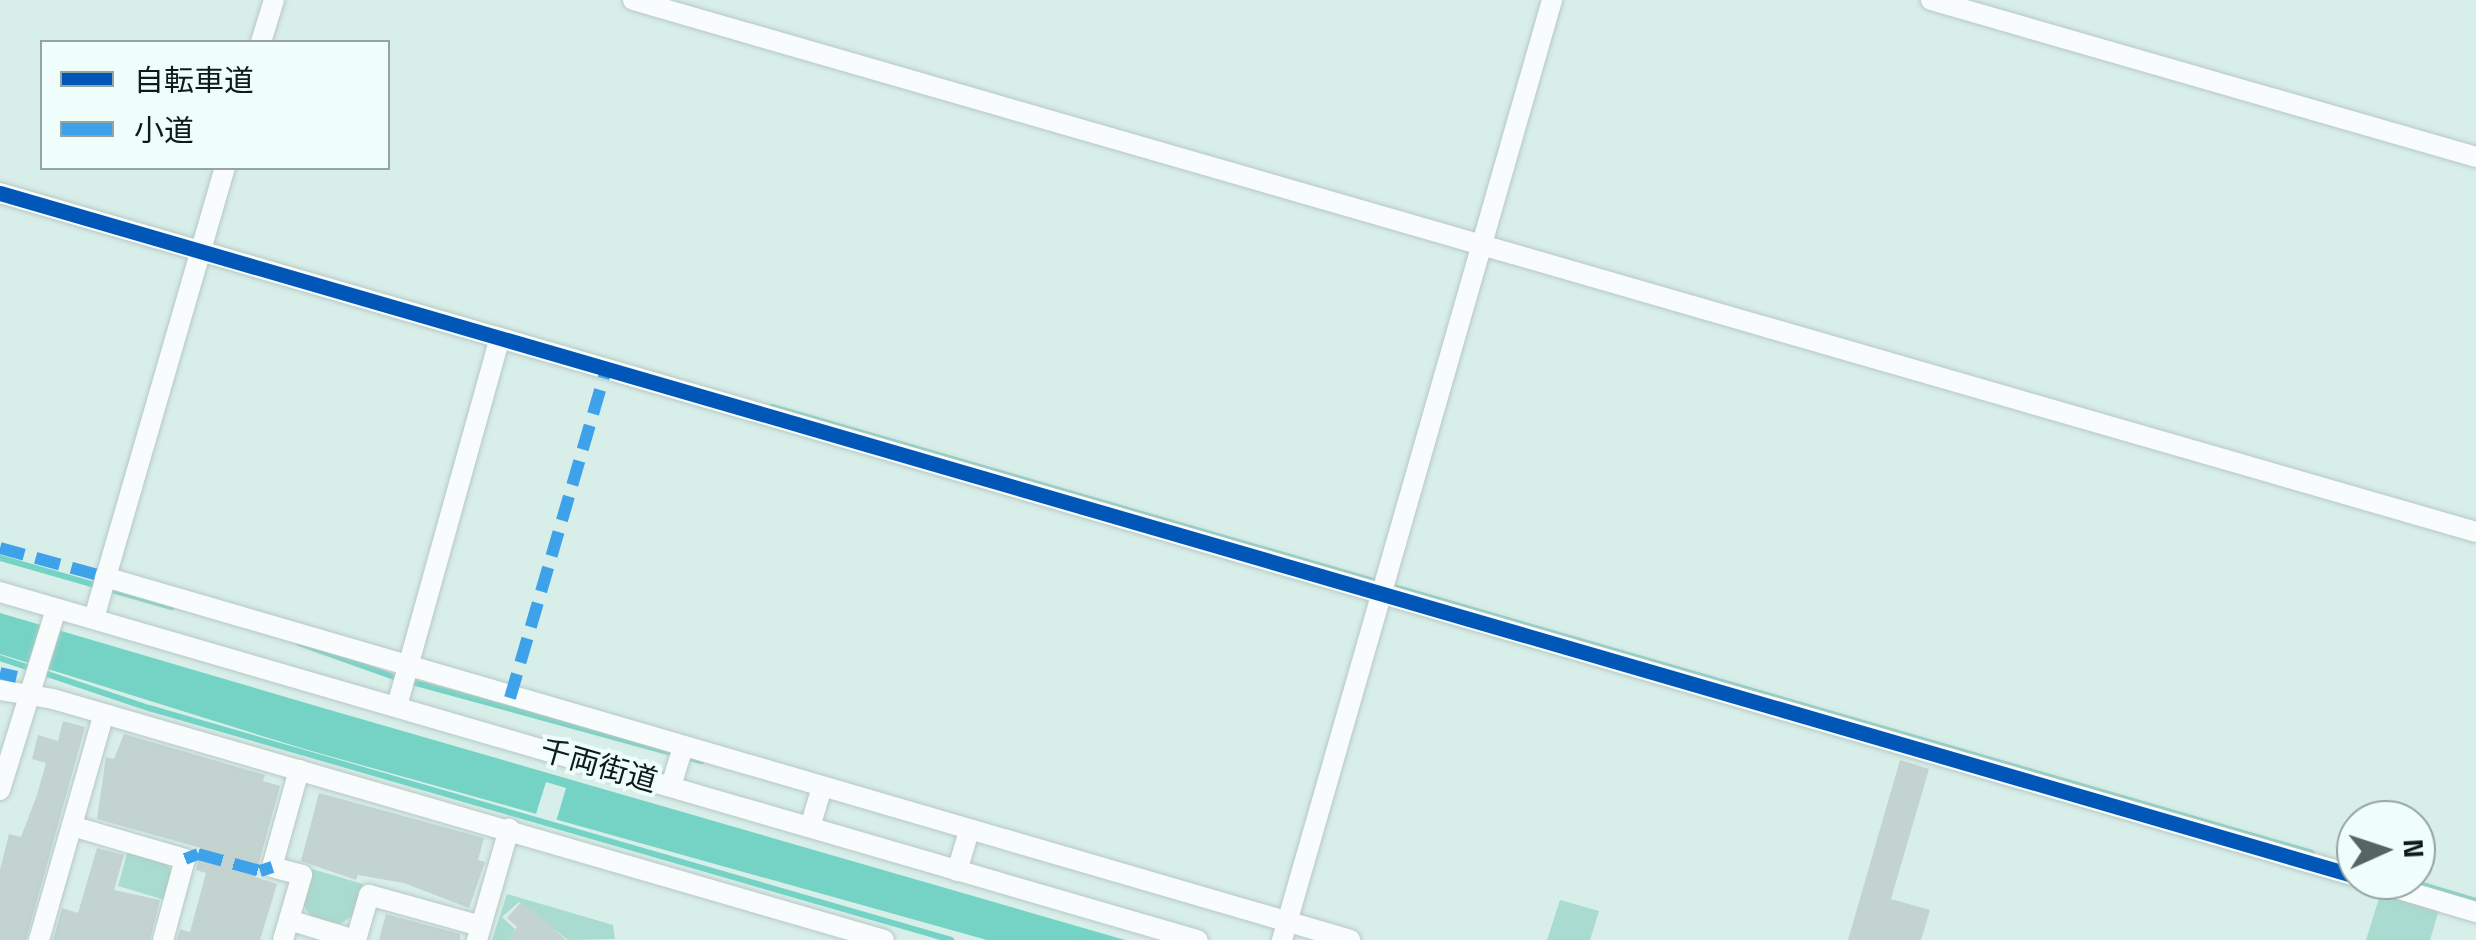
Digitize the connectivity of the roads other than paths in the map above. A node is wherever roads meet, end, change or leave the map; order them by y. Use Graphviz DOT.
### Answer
graph roads {
  1 [pos="274,0"];
  2 [pos="633,0"];
  3 [pos="1552,0"];
  4 [pos="1931,0"];
  5 [pos="263,40"];
  6 [pos="2476,156"];
  7 [pos="224,170"];
  8 [pos="0,194"];
  9 [pos="1481,244"];
  10 [pos="203,246"];
  11 [pos="500,338"];
  12 [pos="2476,532"];
  13 [pos="103,585"];
  14 [pos="1383,585"];
  15 [pos="0,592"];
  16 [pos="54,616"];
  17 [pos="94,618"];
  18 [pos="406,675"];
  19 [pos="0,690"];
  20 [pos="27,696"];
  21 [pos="397,706"];
  22 [pos="104,714"];
  23 [pos="681,754"];
  24 [pos="299,770"];
  25 [pos="671,786"];
  26 [pos="0,790"];
  27 [pos="820,794"];
  28 [pos="72,826"];
  29 [pos="810,827"];
  30 [pos="509,829"];
  31 [pos="967,838"];
  32 [pos="2336,870"];
  33 [pos="957,871"];
  34 [pos="2436,900"];
  35 [pos="2476,912"];
  36 [pos="286,930"];
  37 [pos="1284,931"];
  38 [pos="479,933"];
  39 [pos="39,940"];
  40 [pos="162,940"];
  41 [pos="356,940"];
  42 [pos="881,940"];
  43 [pos="1196,940"];
  44 [pos="1350,940"];
  1 -- 5 [label="street"];
  2 -- 9 [label="street"];
  3 -- 9 [label="street"];
  4 -- 6 [label="street"];
  7 -- 10 [label="street"];
  8 -- 10 [label="street"];
  9 -- 12 [label="street"];
  9 -- 14 [label="street"];
  10 -- 11 [label="street"];
  10 -- 13 [label="street"];
  11 -- 14 [label="street"];
  11 -- 18 [label="street"];
  13 -- 17 [label="street"];
  13 -- 18 [label="street"];
  14 -- 32 [label="street"];
  14 -- 37 [label="street"];
  15 -- 16 [label="street, 千両街道"];
  16 -- 17 [label="street, 千両街道"];
  16 -- 20 [label="street"];
  17 -- 21 [label="street, 千両街道"];
  18 -- 21 [label="street"];
  18 -- 23 [label="street"];
  19 -- 20 [label="street"];
  20 -- 22 [label="street"];
  20 -- 26 [label="street"];
  21 -- 25 [label="street, 千両街道"];
  22 -- 24 [label="street"];
  22 -- 28 [label="street"];
  23 -- 25 [label="street"];
  23 -- 27 [label="street"];
  24 -- 30 [label="street"];
  24 -- 36 [label="street"];
  25 -- 29 [label="street, 千両街道"];
  27 -- 29 [label="street"];
  27 -- 31 [label="street"];
  28 -- 39 [label="street"];
  28 -- 40 [label="street"];
  29 -- 33 [label="street, 千両街道"];
  30 -- 38 [label="street"];
  30 -- 42 [label="street"];
  31 -- 33 [label="street"];
  31 -- 37 [label="street"];
  33 -- 43 [label="street, 千両街道"];
  34 -- 35 [label="street"];
  36 -- 41 [label="street"];
  37 -- 44 [label="street"];
  38 -- 41 [label="street"];
}
